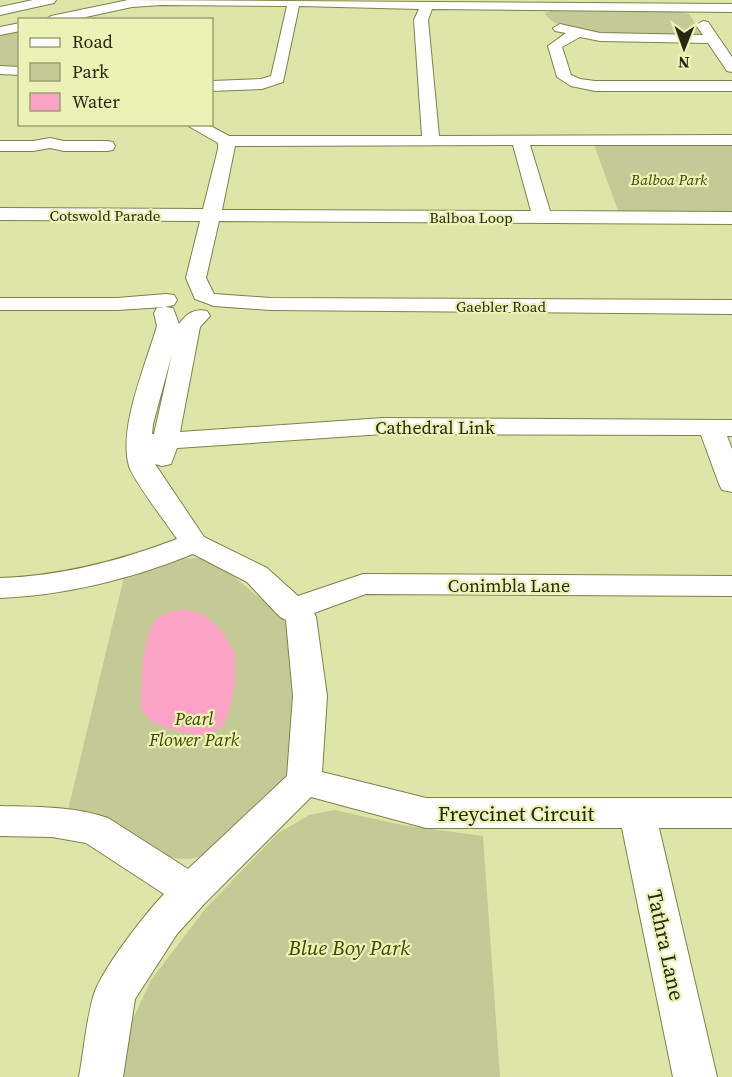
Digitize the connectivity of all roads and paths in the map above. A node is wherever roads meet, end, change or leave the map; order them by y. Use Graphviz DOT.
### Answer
graph roads {
  1 [pos="51,0"];
  2 [pos="84,0"];
  3 [pos="215,1"];
  4 [pos="294,1"];
  5 [pos="427,5"];
  6 [pos="537,7"];
  7 [pos="104,8"];
  8 [pos="692,8"];
  9 [pos="732,8"];
  10 [pos="0,11"];
  11 [pos="60,18"];
  12 [pos="18,27"];
  13 [pos="0,31"];
  14 [pos="577,33"];
  15 [pos="713,39"];
  16 [pos="732,68"];
  17 [pos="213,86"];
  18 [pos="732,86"];
  19 [pos="197,126"];
  20 [pos="65,128"];
  21 [pos="431,140"];
  22 [pos="520,140"];
  23 [pos="732,140"];
  24 [pos="226,141"];
  25 [pos="50,143"];
  26 [pos="0,146"];
  27 [pos="107,146"];
  28 [pos="0,214"];
  29 [pos="210,216"];
  30 [pos="542,217"];
  31 [pos="732,218"];
  32 [pos="205,300"];
  33 [pos="0,304"];
  34 [pos="167,305"];
  35 [pos="732,307"];
  36 [pos="722,428"];
  37 [pos="151,442"];
  38 [pos="732,484"];
  39 [pos="191,538"];
  40 [pos="732,586"];
  41 [pos="0,588"];
  42 [pos="291,610"];
  43 [pos="304,781"];
  44 [pos="637,813"];
  45 [pos="732,813"];
  46 [pos="0,821"];
  47 [pos="191,891"];
  48 [pos="101,1077"];
  49 [pos="695,1077"];
  1 -- 10 [label="street"];
  2 -- 7 [label="street"];
  3 -- 4 [label="street"];
  3 -- 7 [label="street"];
  4 -- 5 [label="street"];
  4 -- 17 [label="street"];
  5 -- 6 [label="street"];
  5 -- 21 [label="street"];
  6 -- 8 [label="street"];
  6 -- 14 [label="street"];
  7 -- 11 [label="street"];
  8 -- 9 [label="street"];
  8 -- 15 [label="street"];
  12 -- 13 [label="street"];
  14 -- 15 [label="street"];
  14 -- 18 [label="street"];
  15 -- 16 [label="street"];
  19 -- 24 [label="street"];
  20 -- 25 [label="street"];
  21 -- 22 [label="street"];
  21 -- 24 [label="street"];
  22 -- 23 [label="street"];
  22 -- 30 [label="street"];
  24 -- 29 [label="street"];
  25 -- 26 [label="street"];
  25 -- 27 [label="street"];
  28 -- 29 [label="street, Cotswold Parade"];
  29 -- 30 [label="street, Balboa Loop"];
  29 -- 32 [label="street"];
  30 -- 31 [label="street, Balboa Loop"];
  32 -- 34 [label="street"];
  32 -- 34 [label="street, Gaebler Road"];
  32 -- 35 [label="street, Gaebler Road"];
  32 -- 37 [label="street"];
  33 -- 34 [label="street"];
  34 -- 37 [label="street"];
  36 -- 37 [label="street, Cathedral Link"];
  36 -- 38 [label="street"];
  37 -- 39 [label="street"];
  39 -- 41 [label="street"];
  39 -- 42 [label="street"];
  40 -- 42 [label="street, Conimbla Lane"];
  42 -- 43 [label="street"];
  43 -- 44 [label="street, Freycinet Circuit"];
  43 -- 47 [label="street"];
  44 -- 45 [label="street, Freycinet Circuit"];
  44 -- 49 [label="street, Tathra Lane"];
  46 -- 47 [label="street"];
  47 -- 48 [label="street"];
}
